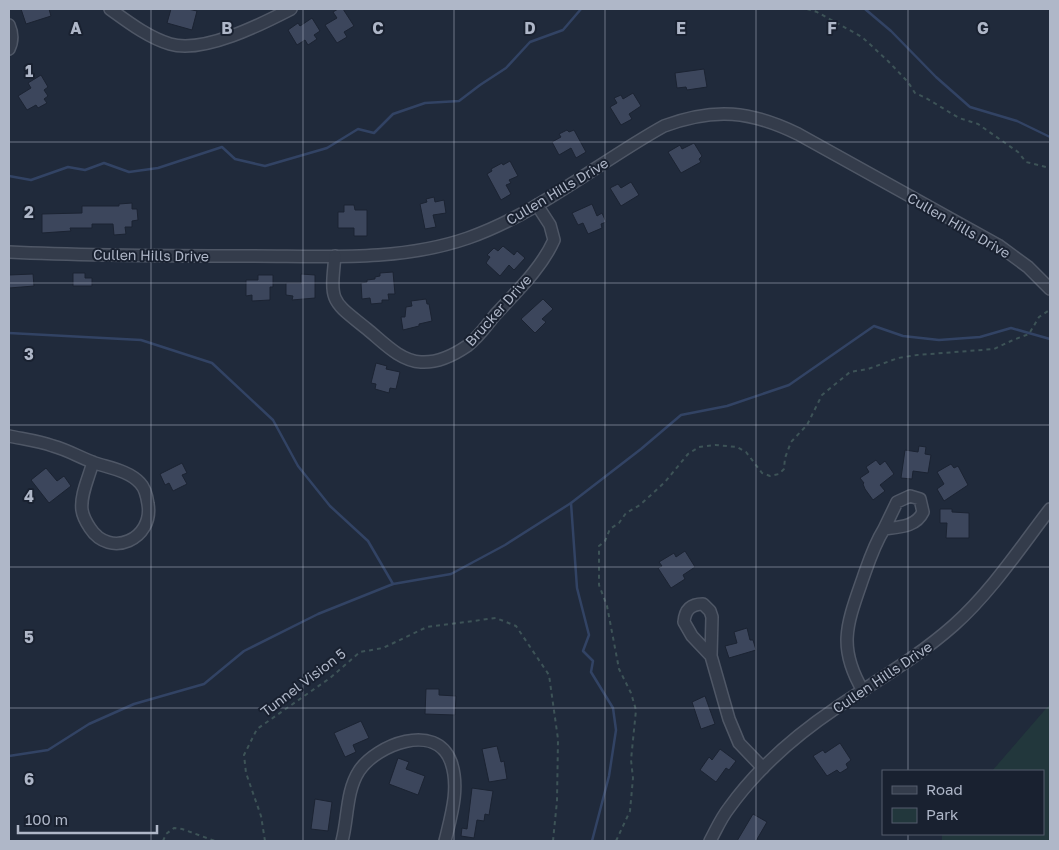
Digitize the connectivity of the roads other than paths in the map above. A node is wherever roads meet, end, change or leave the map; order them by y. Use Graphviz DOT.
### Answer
graph roads {
  1 [pos="110,9"];
  2 [pos="291,9"];
  3 [pos="9,25"];
  4 [pos="9,49"];
  5 [pos="537,205"];
  6 [pos="9,252"];
  7 [pos="335,256"];
  8 [pos="1050,289"];
  9 [pos="9,436"];
  10 [pos="93,462"];
  11 [pos="1050,509"];
  12 [pos="884,529"];
  13 [pos="711,656"];
  14 [pos="863,691"];
  15 [pos="763,768"];
  16 [pos="342,841"];
  17 [pos="445,841"];
  18 [pos="710,841"];
  1 -- 2 [label="street"];
  3 -- 4 [label="street"];
  5 -- 7 [label="street, Cullen Hills Drive"];
  5 -- 7 [label="street, Brucker Drive"];
  5 -- 8 [label="street, Cullen Hills Drive"];
  6 -- 7 [label="street, Cullen Hills Drive"];
  9 -- 10 [label="street"];
  10 -- 10 [label="street"];
  11 -- 14 [label="street, Cullen Hills Drive"];
  12 -- 14 [label="street"];
  13 -- 15 [label="street"];
  14 -- 15 [label="street, Cullen Hills Drive"];
  15 -- 18 [label="street, Cullen Hills Drive"];
  16 -- 17 [label="street"];
}
